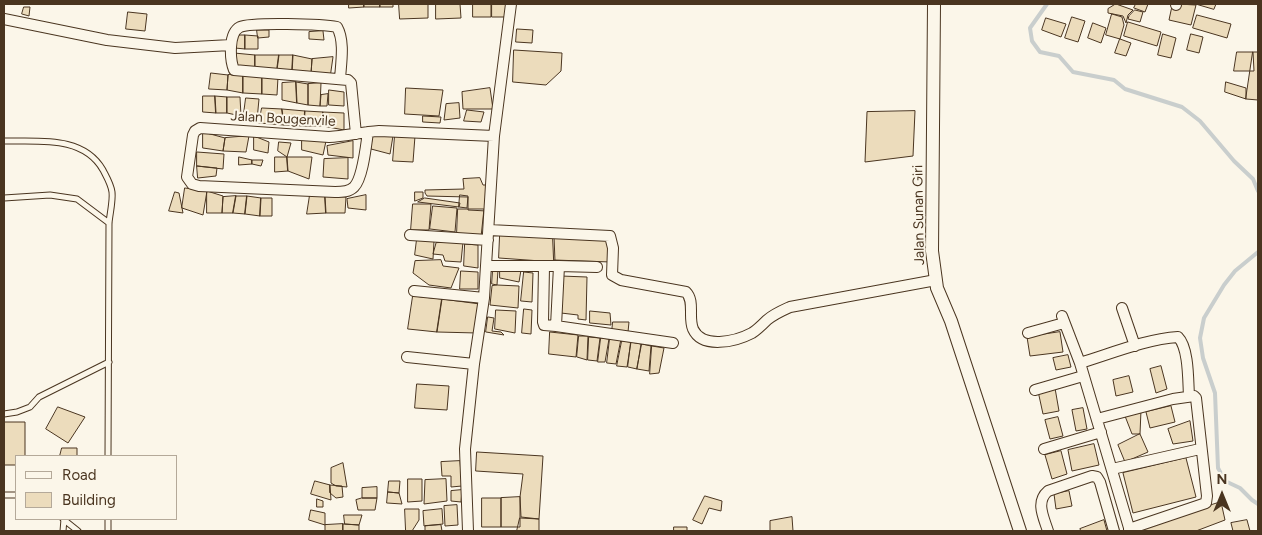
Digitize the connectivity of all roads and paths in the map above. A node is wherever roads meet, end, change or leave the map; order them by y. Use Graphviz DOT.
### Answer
graph roads {
  1 [pos="511,4"];
  2 [pos="934,4"];
  3 [pos="4,19"];
  4 [pos="231,45"];
  5 [pos="340,79"];
  6 [pos="368,132"];
  7 [pos="356,134"];
  8 [pos="494,136"];
  9 [pos="4,142"];
  10 [pos="4,198"];
  11 [pos="109,223"];
  12 [pos="410,235"];
  13 [pos="488,235"];
  14 [pos="486,266"];
  15 [pos="544,266"];
  16 [pos="559,266"];
  17 [pos="597,267"];
  18 [pos="936,280"];
  19 [pos="414,291"];
  20 [pos="484,298"];
  21 [pos="1122,308"];
  22 [pos="556,326"];
  23 [pos="1028,333"];
  24 [pos="674,343"];
  25 [pos="1135,346"];
  26 [pos="407,357"];
  27 [pos="109,362"];
  28 [pos="1080,363"];
  29 [pos="474,364"];
  30 [pos="1083,376"];
  31 [pos="1034,390"];
  32 [pos="1189,396"];
  33 [pos="4,414"];
  34 [pos="1097,419"];
  35 [pos="1101,432"];
  36 [pos="1044,449"];
  37 [pos="1200,449"];
  38 [pos="108,455"];
  39 [pos="1112,469"];
  40 [pos="64,520"];
  41 [pos="1130,530"];
  42 [pos="78,531"];
  43 [pos="468,531"];
  44 [pos="1020,531"];
  45 [pos="1048,531"];
  46 [pos="1114,531"];
  1 -- 8 [label="street"];
  2 -- 18 [label="street, Jalan Sunan Giri"];
  3 -- 4 [label="street"];
  4 -- 5 [label="street"];
  4 -- 5 [label="street"];
  5 -- 7 [label="street"];
  6 -- 7 [label="street, Jalan Bougenvile"];
  6 -- 7 [label="street, Jalan Bougenvile"];
  6 -- 8 [label="street, Jalan Bougenvile"];
  8 -- 13 [label="street"];
  9 -- 11 [label="lane"];
  10 -- 11 [label="lane"];
  11 -- 27 [label="lane"];
  12 -- 13 [label="street"];
  13 -- 14 [label="street"];
  13 -- 18 [label="street"];
  14 -- 15 [label="street"];
  14 -- 20 [label="street"];
  15 -- 16 [label="street"];
  15 -- 22 [label="street"];
  16 -- 17 [label="street"];
  16 -- 22 [label="street"];
  18 -- 44 [label="street, Jalan Sunan Giri"];
  19 -- 20 [label="street"];
  20 -- 29 [label="street"];
  21 -- 25 [label="street"];
  22 -- 24 [label="street"];
  23 -- 28 [label="street"];
  25 -- 28 [label="street"];
  25 -- 32 [label="street"];
  26 -- 29 [label="street"];
  27 -- 33 [label="lane"];
  27 -- 38 [label="lane"];
  28 -- 30 [label="street"];
  29 -- 43 [label="street"];
  30 -- 31 [label="street"];
  30 -- 34 [label="street"];
  32 -- 34 [label="street"];
  32 -- 37 [label="street"];
  34 -- 35 [label="street"];
  35 -- 36 [label="street"];
  35 -- 39 [label="street"];
  37 -- 39 [label="street"];
  37 -- 41 [label="street"];
  39 -- 41 [label="street"];
  40 -- 42 [label="lane"];
  45 -- 46 [label="street"];
}
